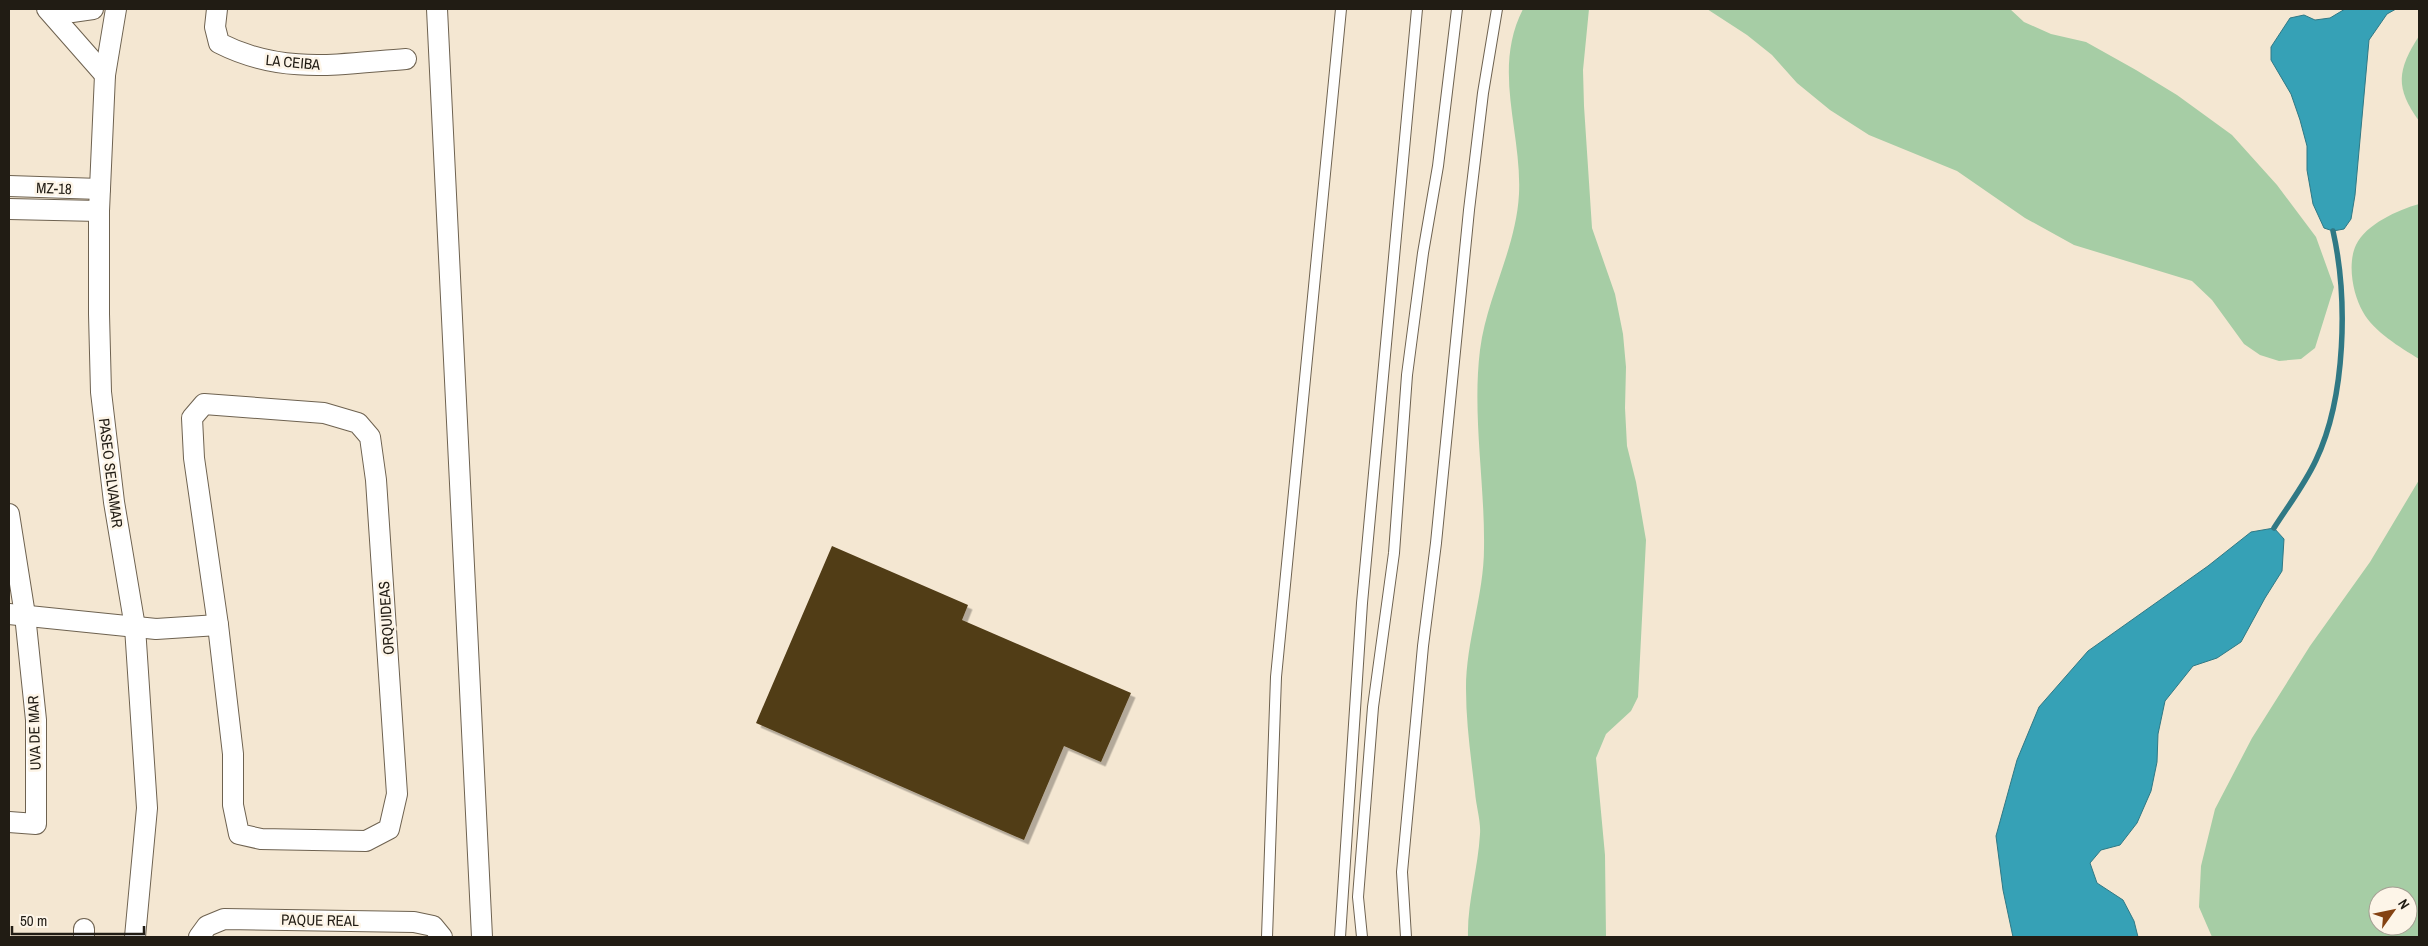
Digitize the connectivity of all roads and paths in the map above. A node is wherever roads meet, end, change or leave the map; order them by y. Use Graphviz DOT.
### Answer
graph roads {
  1 [pos="47,9"];
  2 [pos="69,9"];
  3 [pos="93,9"];
  4 [pos="116,9"];
  5 [pos="217,9"];
  6 [pos="437,9"];
  7 [pos="1341,9"];
  8 [pos="1417,9"];
  9 [pos="1457,9"];
  10 [pos="1497,9"];
  11 [pos="406,59"];
  12 [pos="104,75"];
  13 [pos="9,186"];
  14 [pos="100,189"];
  15 [pos="9,209"];
  16 [pos="99,211"];
  17 [pos="9,514"];
  18 [pos="17,615"];
  19 [pos="218,622"];
  20 [pos="141,628"];
  21 [pos="9,822"];
  22 [pos="135,937"];
  23 [pos="199,937"];
  24 [pos="442,937"];
  25 [pos="482,937"];
  26 [pos="1267,937"];
  27 [pos="1340,937"];
  28 [pos="1362,937"];
  29 [pos="1406,937"];
  1 -- 12 [label="street"];
  2 -- 3 [label="street"];
  4 -- 12 [label="street, PASEO SELVAMAR"];
  5 -- 11 [label="street, LA CEIBA"];
  6 -- 25 [label="street"];
  7 -- 26 [label="lane"];
  8 -- 27 [label="lane"];
  9 -- 28 [label="lane"];
  10 -- 29 [label="lane"];
  12 -- 14 [label="street, PASEO SELVAMAR"];
  13 -- 14 [label="street, MZ-18"];
  14 -- 16 [label="street, PASEO SELVAMAR"];
  15 -- 16 [label="street, MZ-18"];
  16 -- 20 [label="street, PASEO SELVAMAR"];
  17 -- 18 [label="street, UVA DE MAR"];
  18 -- 20 [label="street"];
  18 -- 21 [label="street, UVA DE MAR"];
  19 -- 19 [label="street, ORQUIDEAS"];
  19 -- 20 [label="street"];
  20 -- 22 [label="street, PASEO SELVAMAR"];
  23 -- 24 [label="street, PAQUE REAL"];
}
